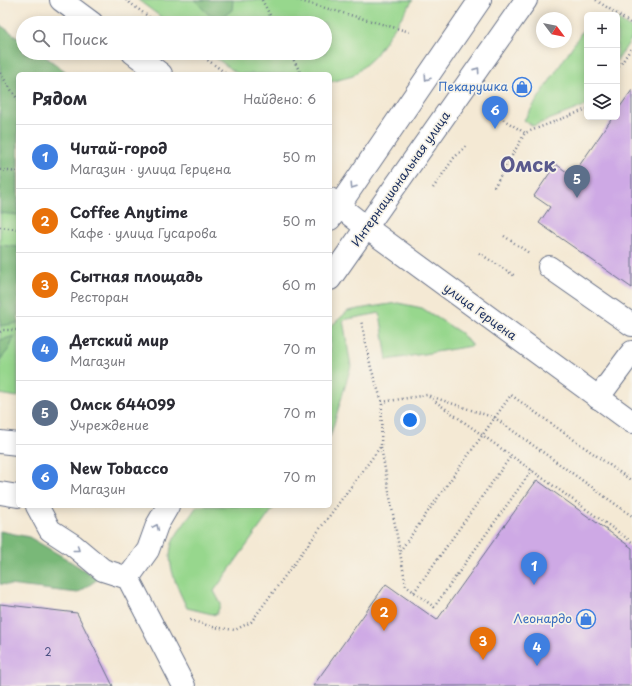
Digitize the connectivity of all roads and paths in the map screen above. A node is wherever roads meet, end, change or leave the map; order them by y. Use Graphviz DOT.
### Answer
graph roads {
  1 [pos="61,0"];
  2 [pos="126,0"];
  3 [pos="262,0"];
  4 [pos="297,0"];
  5 [pos="480,0"];
  6 [pos="526,0"];
  7 [pos="596,0"];
  8 [pos="83,16"];
  9 [pos="148,16"];
  10 [pos="270,16"];
  11 [pos="632,24"];
  12 [pos="410,32"];
  13 [pos="632,47"];
  14 [pos="142,60"];
  15 [pos="208,60"];
  16 [pos="294,60"];
  17 [pos="620,65"];
  18 [pos="158,72"];
  19 [pos="224,72"];
  20 [pos="300,72"];
  21 [pos="0,73"];
  22 [pos="16,97"];
  23 [pos="584,110"];
  24 [pos="493,113"];
  25 [pos="525,132"];
  26 [pos="466,146"];
  27 [pos="0,170"];
  28 [pos="16,172"];
  29 [pos="494,187"];
  30 [pos="433,188"];
  31 [pos="333,208"];
  32 [pos="0,227"];
  33 [pos="367,228"];
  34 [pos="16,230"];
  35 [pos="504,236"];
  36 [pos="479,253"];
  37 [pos="549,267"];
  38 [pos="332,276"];
  39 [pos="515,276"];
  40 [pos="361,320"];
  41 [pos="632,325"];
  42 [pos="16,330"];
  43 [pos="0,332"];
  44 [pos="632,352"];
  45 [pos="427,395"];
  46 [pos="598,398"];
  47 [pos="382,402"];
  48 [pos="495,418"];
  49 [pos="632,422"];
  50 [pos="483,435"];
  51 [pos="0,442"];
  52 [pos="16,444"];
  53 [pos="381,446"];
  54 [pos="511,456"];
  55 [pos="532,470"];
  56 [pos="632,481"];
  57 [pos="0,493"];
  58 [pos="16,496"];
  59 [pos="38,508"];
  60 [pos="167,508"];
  61 [pos="632,516"];
  62 [pos="632,542"];
  63 [pos="400,551"];
  64 [pos="128,578"];
  65 [pos="414,592"];
  66 [pos="190,620"];
  67 [pos="184,686"];
  1 -- 8 [label="main road"];
  2 -- 9 [label="path"];
  3 -- 10 [label="path"];
  4 -- 12 [label="path"];
  5 -- 31 [label="main road, one-way"];
  33 -- 6 [label="main road, Интернациональная улица, one-way"];
  7 -- 11 [label="path"];
  13 -- 17 [label="path"];
  14 -- 18 [label="main road"];
  15 -- 19 [label="path"];
  16 -- 20 [label="path"];
  21 -- 22 [label="path"];
  23 -- 25 [label="path"];
  24 -- 25 [label="path"];
  25 -- 29 [label="path"];
  26 -- 30 [label="path"];
  27 -- 28 [label="path"];
  31 -- 33 [label="main road, улица Герцена"];
  32 -- 34 [label="path"];
  33 -- 38 [label="main road, Интернациональная улица"];
  33 -- 46 [label="main road, улица Герцена"];
  35 -- 37 [label="path"];
  36 -- 39 [label="path"];
  37 -- 41 [label="main road"];
  40 -- 47 [label="path"];
  42 -- 43 [label="path"];
  44 -- 46 [label="main road"];
  45 -- 47 [label="path"];
  45 -- 48 [label="path"];
  45 -- 50 [label="path"];
  46 -- 49 [label="main road, улица Герцена"];
  47 -- 53 [label="path"];
  48 -- 50 [label="path"];
  48 -- 56 [label="path"];
  48 -- 61 [label="path"];
  50 -- 54 [label="path"];
  50 -- 63 [label="path"];
  51 -- 52 [label="main road"];
  53 -- 63 [label="path"];
  53 -- 66 [label="path"];
  54 -- 55 [label="path"];
  54 -- 65 [label="path"];
  55 -- 62 [label="path"];
  55 -- 65 [label="path"];
  57 -- 58 [label="main road"];
  59 -- 64 [label="main road, one-way"];
  64 -- 60 [label="main road, one-way"];
  63 -- 65 [label="path"];
  64 -- 67 [label="main road"];
}
